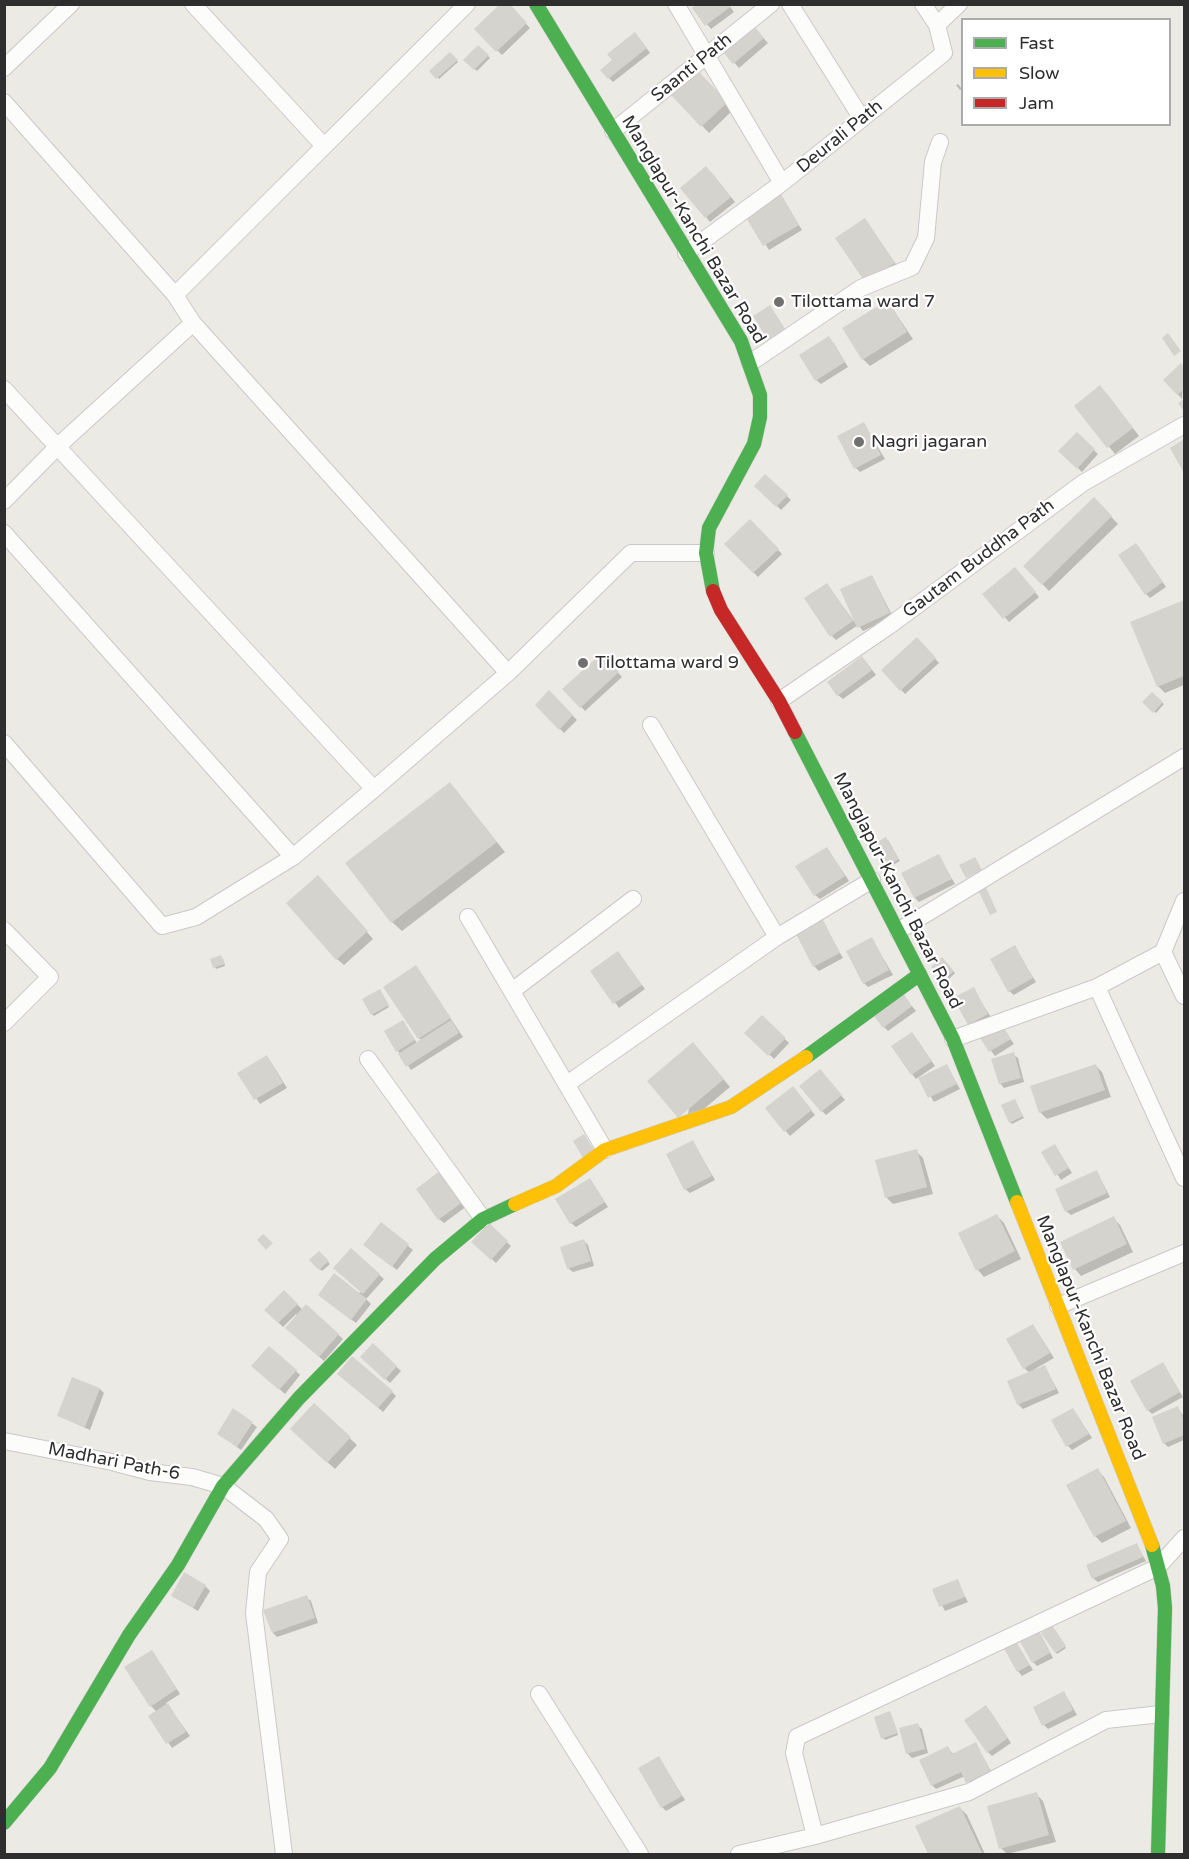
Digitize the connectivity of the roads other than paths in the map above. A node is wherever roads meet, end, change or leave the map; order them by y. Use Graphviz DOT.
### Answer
graph roads {
  1 [pos="71,4"];
  2 [pos="193,4"];
  3 [pos="467,4"];
  4 [pos="536,4"];
  5 [pos="676,4"];
  6 [pos="771,4"];
  7 [pos="790,4"];
  8 [pos="923,4"];
  9 [pos="959,4"];
  10 [pos="937,25"];
  11 [pos="707,56"];
  12 [pos="4,68"];
  13 [pos="4,102"];
  14 [pos="862,119"];
  15 [pos="613,131"];
  16 [pos="940,142"];
  17 [pos="324,146"];
  18 [pos="782,183"];
  19 [pos="686,253"];
  20 [pos="175,295"];
  21 [pos="193,323"];
  22 [pos="750,363"];
  23 [pos="4,389"];
  24 [pos="1185,425"];
  25 [pos="57,446"];
  26 [pos="4,501"];
  27 [pos="4,533"];
  28 [pos="706,553"];
  29 [pos="508,673"];
  30 [pos="779,701"];
  31 [pos="651,725"];
  32 [pos="4,743"];
  33 [pos="1185,758"];
  34 [pos="374,789"];
  35 [pos="293,857"];
  36 [pos="872,880"];
  37 [pos="633,899"];
  38 [pos="1185,901"];
  39 [pos="468,916"];
  40 [pos="4,930"];
  41 [pos="898,931"];
  42 [pos="777,937"];
  43 [pos="1163,952"];
  44 [pos="920,974"];
  45 [pos="1096,987"];
  46 [pos="512,991"];
  47 [pos="1185,996"];
  48 [pos="4,1023"];
  49 [pos="953,1039"];
  50 [pos="368,1059"];
  51 [pos="567,1084"];
  52 [pos="605,1150"];
  53 [pos="1185,1178"];
  54 [pos="483,1219"];
  55 [pos="1185,1253"];
  56 [pos="1058,1306"];
  57 [pos="4,1441"];
  58 [pos="223,1486"];
  59 [pos="1185,1538"];
  60 [pos="1158,1567"];
  61 [pos="539,1694"];
  62 [pos="1161,1714"];
  63 [pos="4,1823"];
  64 [pos="815,1836"];
  65 [pos="284,1854"];
  66 [pos="640,1854"];
  67 [pos="739,1854"];
  68 [pos="1158,1854"];
  1 -- 12 [label="street"];
  2 -- 17 [label="street"];
  3 -- 17 [label="street"];
  4 -- 15 [label="street, Manglapur-Kanchi Bazar Road"];
  5 -- 11 [label="street"];
  6 -- 11 [label="street, Saanti Path"];
  7 -- 14 [label="street"];
  8 -- 10 [label="street"];
  9 -- 10 [label="street"];
  10 -- 14 [label="street, Deurali Path"];
  11 -- 15 [label="street, Saanti Path"];
  11 -- 18 [label="street"];
  13 -- 20 [label="street"];
  14 -- 18 [label="street, Deurali Path"];
  15 -- 19 [label="street, Manglapur-Kanchi Bazar Road"];
  16 -- 22 [label="street"];
  17 -- 20 [label="street"];
  18 -- 19 [label="street, Deurali Path"];
  19 -- 22 [label="street, Manglapur-Kanchi Bazar Road"];
  20 -- 21 [label="street"];
  21 -- 25 [label="street"];
  21 -- 29 [label="street"];
  22 -- 28 [label="street, Manglapur-Kanchi Bazar Road"];
  23 -- 25 [label="street"];
  24 -- 30 [label="street, Gautam Buddha Path"];
  25 -- 26 [label="street"];
  25 -- 34 [label="street"];
  27 -- 35 [label="street"];
  28 -- 29 [label="street"];
  28 -- 30 [label="street, Manglapur-Kanchi Bazar Road"];
  29 -- 34 [label="street"];
  30 -- 36 [label="street, Manglapur-Kanchi Bazar Road"];
  31 -- 42 [label="street"];
  32 -- 35 [label="street"];
  33 -- 41 [label="street"];
  34 -- 35 [label="street"];
  36 -- 41 [label="street, Manglapur-Kanchi Bazar Road"];
  36 -- 42 [label="street"];
  37 -- 46 [label="street"];
  38 -- 43 [label="street"];
  39 -- 46 [label="street"];
  40 -- 48 [label="street"];
  41 -- 44 [label="street, Manglapur-Kanchi Bazar Road"];
  42 -- 51 [label="street"];
  43 -- 45 [label="street"];
  43 -- 47 [label="street"];
  44 -- 49 [label="street, Manglapur-Kanchi Bazar Road"];
  44 -- 52 [label="street"];
  45 -- 49 [label="street"];
  45 -- 53 [label="street"];
  46 -- 51 [label="street"];
  49 -- 56 [label="street, Manglapur-Kanchi Bazar Road"];
  50 -- 54 [label="street"];
  51 -- 52 [label="street"];
  52 -- 54 [label="street"];
  54 -- 58 [label="street"];
  55 -- 56 [label="street"];
  56 -- 60 [label="street, Manglapur-Kanchi Bazar Road"];
  57 -- 58 [label="street, Madhari Path-6"];
  58 -- 63 [label="street"];
  58 -- 65 [label="street"];
  59 -- 60 [label="street"];
  60 -- 62 [label="street, Manglapur-Kanchi Bazar Road"];
  60 -- 64 [label="street"];
  61 -- 66 [label="street"];
  62 -- 64 [label="street"];
  62 -- 68 [label="street, Manglapur-Kanchi Bazar Road"];
  64 -- 67 [label="street"];
}
